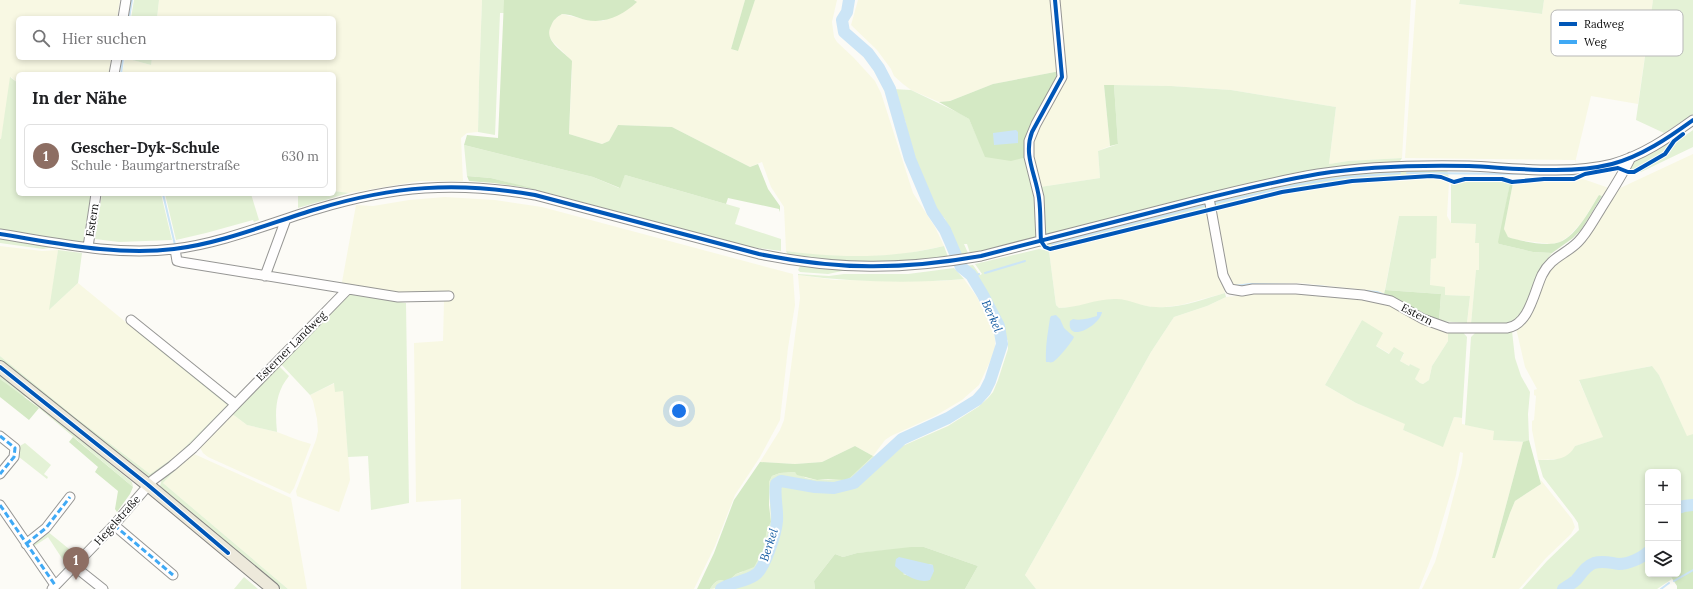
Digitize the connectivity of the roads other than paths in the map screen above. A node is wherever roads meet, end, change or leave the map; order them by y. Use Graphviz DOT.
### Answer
graph roads {
  1 [pos="126,0"];
  2 [pos="1055,0"];
  3 [pos="123,16"];
  4 [pos="117,60"];
  5 [pos="114,72"];
  6 [pos="1693,120"];
  7 [pos="1631,157"];
  8 [pos="96,196"];
  9 [pos="1209,198"];
  10 [pos="286,219"];
  11 [pos="0,234"];
  12 [pos="1041,241"];
  13 [pos="88,247"];
  14 [pos="175,249"];
  15 [pos="265,276"];
  16 [pos="348,289"];
  17 [pos="449,296"];
  18 [pos="131,320"];
  19 [pos="0,367"];
  20 [pos="234,403"];
  21 [pos="0,436"];
  22 [pos="0,474"];
  23 [pos="148,485"];
  24 [pos="70,497"];
  25 [pos="0,504"];
  26 [pos="114,525"];
  27 [pos="26,544"];
  28 [pos="74,566"];
  29 [pos="173,575"];
  30 [pos="53,587"];
  31 [pos="103,589"];
  32 [pos="273,589"];
  1 -- 3 [label="street"];
  2 -- 12 [label="street"];
  4 -- 5 [label="street"];
  6 -- 7 [label="street"];
  7 -- 9 [label="street"];
  7 -- 9 [label="street, Estern"];
  8 -- 13 [label="street, Estern"];
  9 -- 12 [label="street"];
  10 -- 12 [label="street"];
  10 -- 14 [label="street"];
  10 -- 15 [label="street"];
  11 -- 13 [label="street"];
  13 -- 14 [label="street"];
  14 -- 15 [label="street"];
  15 -- 16 [label="street"];
  16 -- 17 [label="street"];
  16 -- 20 [label="street, Esterner Landweg"];
  18 -- 20 [label="street"];
  19 -- 23 [label="main road"];
  20 -- 23 [label="street, Esterner Landweg"];
  21 -- 22 [label="street"];
  23 -- 26 [label="street, Hegelstraße"];
  23 -- 32 [label="main road"];
  24 -- 27 [label="street"];
  25 -- 27 [label="street"];
  26 -- 28 [label="street, Hegelstraße"];
  26 -- 29 [label="street"];
  27 -- 30 [label="street"];
  28 -- 30 [label="street, Hegelstraße"];
  28 -- 31 [label="street"];
}
